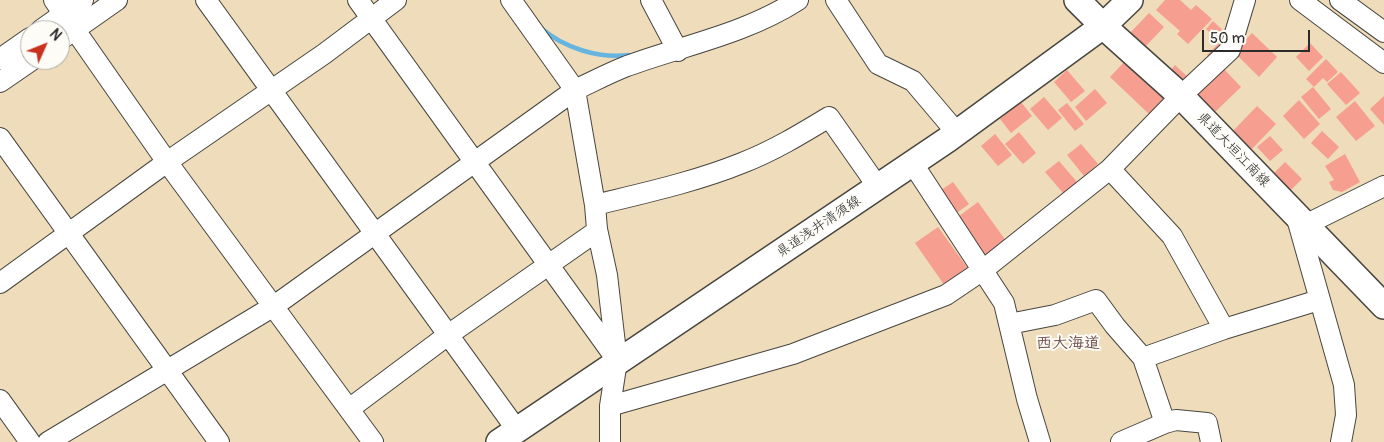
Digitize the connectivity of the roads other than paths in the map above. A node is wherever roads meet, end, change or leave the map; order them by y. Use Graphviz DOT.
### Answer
graph roads {
  1 [pos="83,0"];
  2 [pos="117,0"];
  3 [pos="206,0"];
  4 [pos="358,0"];
  5 [pos="396,0"];
  6 [pos="510,0"];
  7 [pos="651,0"];
  8 [pos="798,0"];
  9 [pos="836,0"];
  10 [pos="1077,0"];
  11 [pos="1130,0"];
  12 [pos="1245,0"];
  13 [pos="1300,0"];
  14 [pos="1340,0"];
  15 [pos="774,6"];
  16 [pos="371,18"];
  17 [pos="66,20"];
  18 [pos="67,20"];
  19 [pos="1102,26"];
  20 [pos="70,28"];
  21 [pos="1384,32"];
  22 [pos="20,45"];
  23 [pos="678,51"];
  24 [pos="0,59"];
  25 [pos="1384,63"];
  26 [pos="20,68"];
  27 [pos="0,82"];
  28 [pos="574,90"];
  29 [pos="271,91"];
  30 [pos="1181,96"];
  31 [pos="957,133"];
  32 [pos="0,138"];
  33 [pos="167,162"];
  34 [pos="474,162"];
  35 [pos="912,164"];
  36 [pos="1110,169"];
  37 [pos="1384,186"];
  38 [pos="878,187"];
  39 [pos="595,205"];
  40 [pos="1300,220"];
  41 [pos="597,230"];
  42 [pos="67,234"];
  43 [pos="374,234"];
  44 [pos="547,266"];
  45 [pos="983,270"];
  46 [pos="0,283"];
  47 [pos="1318,300"];
  48 [pos="274,306"];
  49 [pos="1384,306"];
  50 [pos="1009,324"];
  51 [pos="1224,329"];
  52 [pos="448,335"];
  53 [pos="1142,358"];
  54 [pos="617,360"];
  55 [pos="169,370"];
  56 [pos="0,400"];
  57 [pos="610,406"];
  58 [pos="349,410"];
  59 [pos="1165,423"];
  60 [pos="508,436"];
  61 [pos="30,442"];
  62 [pos="48,442"];
  63 [pos="219,442"];
  64 [pos="373,442"];
  65 [pos="610,442"];
  66 [pos="1040,442"];
  67 [pos="1121,442"];
  68 [pos="1211,442"];
  69 [pos="1341,442"];
  1 -- 17 [label="street"];
  2 -- 18 [label="street"];
  3 -- 29 [label="street"];
  4 -- 16 [label="street"];
  5 -- 16 [label="street"];
  6 -- 28 [label="street"];
  7 -- 23 [label="street"];
  8 -- 15 [label="street"];
  9 -- 31 [label="street"];
  10 -- 19 [label="main road, 県道大垣江南線"];
  11 -- 19 [label="main road, 県道浅井清須線"];
  12 -- 30 [label="street"];
  13 -- 25 [label="street"];
  14 -- 21 [label="street"];
  15 -- 23 [label="street"];
  16 -- 29 [label="street"];
  16 -- 34 [label="street"];
  19 -- 30 [label="main road, 県道大垣江南線"];
  19 -- 31 [label="main road, 県道浅井清須線"];
  20 -- 33 [label="street"];
  22 -- 24 [label="street"];
  23 -- 28 [label="street"];
  26 -- 27 [label="street"];
  28 -- 34 [label="street"];
  28 -- 39 [label="street"];
  29 -- 33 [label="street"];
  29 -- 43 [label="street"];
  30 -- 36 [label="street"];
  30 -- 40 [label="main road, 県道大垣江南線"];
  31 -- 35 [label="main road, 県道浅井清須線"];
  32 -- 42 [label="street"];
  33 -- 42 [label="street"];
  33 -- 48 [label="street"];
  34 -- 43 [label="street"];
  34 -- 44 [label="street"];
  35 -- 38 [label="main road, 県道浅井清須線"];
  35 -- 45 [label="street"];
  36 -- 45 [label="street"];
  36 -- 51 [label="street"];
  37 -- 40 [label="street"];
  38 -- 39 [label="street"];
  38 -- 54 [label="main road, 県道浅井清須線"];
  39 -- 41 [label="street"];
  40 -- 47 [label="street"];
  40 -- 49 [label="main road, 県道大垣江南線"];
  41 -- 44 [label="street"];
  41 -- 54 [label="street"];
  42 -- 46 [label="street"];
  42 -- 55 [label="street"];
  43 -- 48 [label="street"];
  43 -- 52 [label="street"];
  44 -- 52 [label="street"];
  44 -- 54 [label="street"];
  45 -- 50 [label="street"];
  45 -- 57 [label="street"];
  47 -- 51 [label="street"];
  47 -- 69 [label="street"];
  48 -- 55 [label="street"];
  48 -- 58 [label="street"];
  50 -- 53 [label="street"];
  50 -- 66 [label="street"];
  51 -- 53 [label="street"];
  52 -- 58 [label="street"];
  52 -- 60 [label="street"];
  53 -- 59 [label="street"];
  54 -- 57 [label="street"];
  54 -- 60 [label="main road, 県道浅井清須線"];
  55 -- 62 [label="street"];
  55 -- 63 [label="street"];
  56 -- 61 [label="street"];
  57 -- 65 [label="street"];
  58 -- 64 [label="street"];
  59 -- 67 [label="street"];
  59 -- 68 [label="street"];
}
